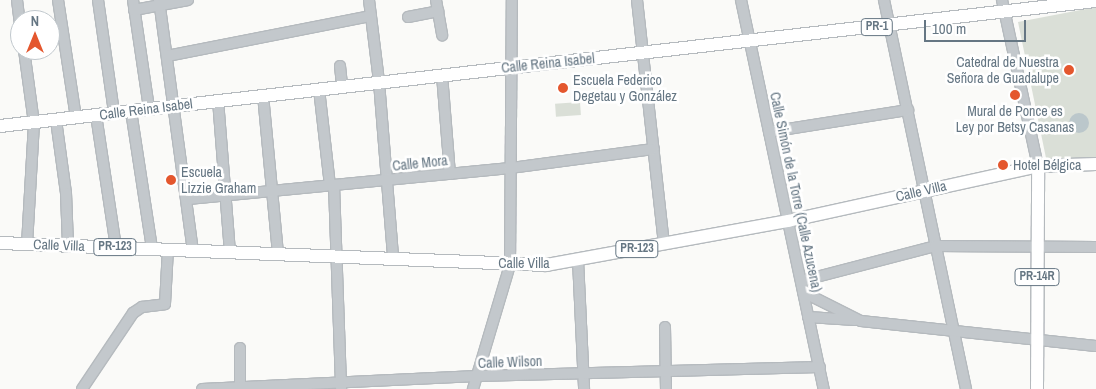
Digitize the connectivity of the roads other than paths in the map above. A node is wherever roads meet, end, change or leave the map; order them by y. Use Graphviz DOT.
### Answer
graph roads {
  1 [pos="58,0"];
  2 [pos="98,0"];
  3 [pos="188,0"];
  4 [pos="370,0"];
  5 [pos="512,0"];
  6 [pos="637,0"];
  7 [pos="741,0"];
  8 [pos="884,0"];
  9 [pos="1002,0"];
  10 [pos="1096,1"];
  11 [pos="160,3"];
  12 [pos="133,5"];
  13 [pos="437,5"];
  14 [pos="1005,13"];
  15 [pos="371,16"];
  16 [pos="408,18"];
  17 [pos="890,26"];
  18 [pos="442,35"];
  19 [pos="750,41"];
  20 [pos="644,53"];
  21 [pos="167,56"];
  22 [pos="25,60"];
  23 [pos="340,66"];
  24 [pos="512,67"];
  25 [pos="442,75"];
  26 [pos="380,82"];
  27 [pos="342,86"];
  28 [pos="319,89"];
  29 [pos="263,95"];
  30 [pos="218,100"];
  31 [pos="175,105"];
  32 [pos="149,108"];
  33 [pos="908,110"];
  34 [pos="131,111"];
  35 [pos="114,113"];
  36 [pos="96,115"];
  37 [pos="76,117"];
  38 [pos="56,120"];
  39 [pos="34,123"];
  40 [pos="0,126"];
  41 [pos="770,132"];
  42 [pos="654,149"];
  43 [pos="1096,164"];
  44 [pos="1038,166"];
  45 [pos="511,168"];
  46 [pos="450,174"];
  47 [pos="387,180"];
  48 [pos="332,185"];
  49 [pos="273,191"];
  50 [pos="924,191"];
  51 [pos="227,195"];
  52 [pos="188,199"];
  53 [pos="788,221"];
  54 [pos="0,243"];
  55 [pos="27,244"];
  56 [pos="664,244"];
  57 [pos="68,245"];
  58 [pos="935,246"];
  59 [pos="1037,246"];
  60 [pos="116,247"];
  61 [pos="1096,247"];
  62 [pos="152,249"];
  63 [pos="168,249"];
  64 [pos="193,250"];
  65 [pos="230,251"];
  66 [pos="278,253"];
  67 [pos="336,255"];
  68 [pos="393,257"];
  69 [pos="578,260"];
  70 [pos="510,265"];
  71 [pos="801,281"];
  72 [pos="803,292"];
  73 [pos="808,317"];
  74 [pos="861,321"];
  75 [pos="665,327"];
  76 [pos="955,331"];
  77 [pos="1036,339"];
  78 [pos="1096,346"];
  79 [pos="240,348"];
  80 [pos="820,367"];
  81 [pos="665,371"];
  82 [pos="583,373"];
  83 [pos="477,376"];
  84 [pos="341,386"];
  85 [pos="240,388"];
  86 [pos="82,389"];
  87 [pos="202,389"];
  88 [pos="473,389"];
  89 [pos="584,389"];
  90 [pos="666,389"];
  91 [pos="824,389"];
  92 [pos="966,389"];
  93 [pos="1037,389"];
  1 -- 37 [label="street"];
  2 -- 35 [label="street"];
  3 -- 11 [label="street"];
  4 -- 15 [label="street"];
  5 -- 24 [label="street"];
  6 -- 20 [label="street"];
  7 -- 19 [label="street, Calle Simón de la Torre (Calle Azucena)"];
  8 -- 17 [label="street"];
  9 -- 14 [label="street, PR-14R"];
  10 -- 14 [label="main road, Calle Reina Isabel / PR-1"];
  11 -- 12 [label="street"];
  11 -- 21 [label="street"];
  12 -- 32 [label="street"];
  13 -- 16 [label="street"];
  13 -- 18 [label="street"];
  14 -- 17 [label="main road, Calle Reina Isabel / PR-1"];
  14 -- 44 [label="street, PR-14R"];
  15 -- 21 [label="street"];
  15 -- 26 [label="street"];
  17 -- 19 [label="main road, Calle Reina Isabel / PR-1"];
  17 -- 33 [label="street"];
  19 -- 20 [label="main road, Calle Reina Isabel"];
  19 -- 41 [label="street, Calle Simón de la Torre (Calle Azucena)"];
  20 -- 24 [label="main road, Calle Reina Isabel"];
  20 -- 42 [label="street"];
  21 -- 31 [label="street"];
  22 -- 39 [label="street"];
  23 -- 27 [label="street"];
  24 -- 25 [label="main road, Calle Reina Isabel"];
  24 -- 45 [label="street"];
  25 -- 26 [label="main road, Calle Reina Isabel"];
  25 -- 46 [label="street"];
  26 -- 27 [label="main road, Calle Reina Isabel"];
  26 -- 47 [label="street"];
  27 -- 28 [label="main road, Calle Reina Isabel"];
  28 -- 29 [label="main road, Calle Reina Isabel"];
  28 -- 48 [label="street"];
  29 -- 30 [label="main road, Calle Reina Isabel"];
  29 -- 49 [label="street"];
  30 -- 31 [label="main road, Calle Reina Isabel"];
  30 -- 51 [label="street"];
  31 -- 32 [label="main road, Calle Reina Isabel"];
  31 -- 52 [label="street"];
  32 -- 34 [label="main road, Calle Reina Isabel"];
  33 -- 41 [label="street"];
  33 -- 50 [label="street"];
  34 -- 35 [label="main road, Calle Reina Isabel"];
  34 -- 62 [label="street"];
  35 -- 36 [label="main road, Calle Reina Isabel"];
  36 -- 37 [label="main road, Calle Reina Isabel"];
  36 -- 60 [label="street"];
  37 -- 38 [label="main road, Calle Reina Isabel"];
  38 -- 39 [label="main road, Calle Reina Isabel"];
  38 -- 57 [label="street"];
  39 -- 40 [label="main road, Calle Reina Isabel"];
  39 -- 55 [label="street"];
  41 -- 53 [label="street, Calle Simón de la Torre (Calle Azucena)"];
  42 -- 45 [label="street, Calle Mora"];
  42 -- 56 [label="street"];
  43 -- 44 [label="main road, Calle Villa"];
  44 -- 50 [label="main road, Calle Villa / PR-123"];
  44 -- 59 [label="main road, PR-14R"];
  45 -- 46 [label="street, Calle Mora"];
  45 -- 70 [label="street"];
  46 -- 47 [label="street, Calle Mora"];
  47 -- 48 [label="street, Calle Mora"];
  47 -- 68 [label="street"];
  48 -- 49 [label="street, Calle Mora"];
  48 -- 67 [label="street"];
  49 -- 51 [label="street, Calle Mora"];
  49 -- 66 [label="street"];
  50 -- 53 [label="main road, Calle Villa / PR-123"];
  50 -- 58 [label="street"];
  51 -- 52 [label="street, Calle Mora"];
  51 -- 65 [label="street"];
  52 -- 64 [label="street"];
  53 -- 56 [label="main road, Calle Villa / PR-123"];
  53 -- 71 [label="street, Calle Simón de la Torre (Calle Azucena)"];
  54 -- 55 [label="main road, Calle Villa / PR-123"];
  55 -- 57 [label="main road, Calle Villa / PR-123"];
  56 -- 69 [label="main road, Calle Villa / PR-123"];
  57 -- 60 [label="main road, Calle Villa / PR-123"];
  58 -- 59 [label="street"];
  58 -- 71 [label="street"];
  58 -- 76 [label="street"];
  59 -- 61 [label="street"];
  59 -- 77 [label="main road, PR-14R"];
  60 -- 62 [label="main road, Calle Villa / PR-123"];
  62 -- 63 [label="main road, Calle Villa / PR-123"];
  63 -- 64 [label="main road, Calle Villa / PR-123"];
  63 -- 86 [label="street"];
  64 -- 65 [label="main road, Calle Villa / PR-123"];
  65 -- 66 [label="main road, Calle Villa / PR-123"];
  66 -- 67 [label="main road, Calle Villa / PR-123"];
  67 -- 68 [label="main road, Calle Villa / PR-123"];
  67 -- 84 [label="street"];
  68 -- 70 [label="main road, Calle Villa / PR-123"];
  69 -- 70 [label="main road, Calle Villa / PR-123"];
  69 -- 82 [label="street"];
  70 -- 83 [label="street"];
  71 -- 72 [label="street, Calle Simón de la Torre (Calle Azucena)"];
  72 -- 73 [label="street, Calle Simón de la Torre (Calle Azucena)"];
  72 -- 74 [label="street"];
  73 -- 74 [label="street"];
  73 -- 80 [label="street, Calle Simón de la Torre (Calle Azucena)"];
  74 -- 76 [label="street"];
  75 -- 81 [label="street"];
  76 -- 77 [label="street"];
  76 -- 92 [label="street"];
  77 -- 78 [label="street"];
  77 -- 93 [label="main road, PR-14R"];
  79 -- 85 [label="street"];
  80 -- 81 [label="street, Calle Wilson"];
  80 -- 91 [label="street, Calle Simón de la Torre (Calle Azucena)"];
  81 -- 82 [label="street, Calle Wilson"];
  81 -- 90 [label="street"];
  82 -- 83 [label="street, Calle Wilson"];
  82 -- 89 [label="street"];
  83 -- 84 [label="street, Calle Wilson"];
  83 -- 88 [label="street"];
  84 -- 85 [label="street, Calle Wilson"];
  85 -- 87 [label="street, Calle Wilson"];
}
